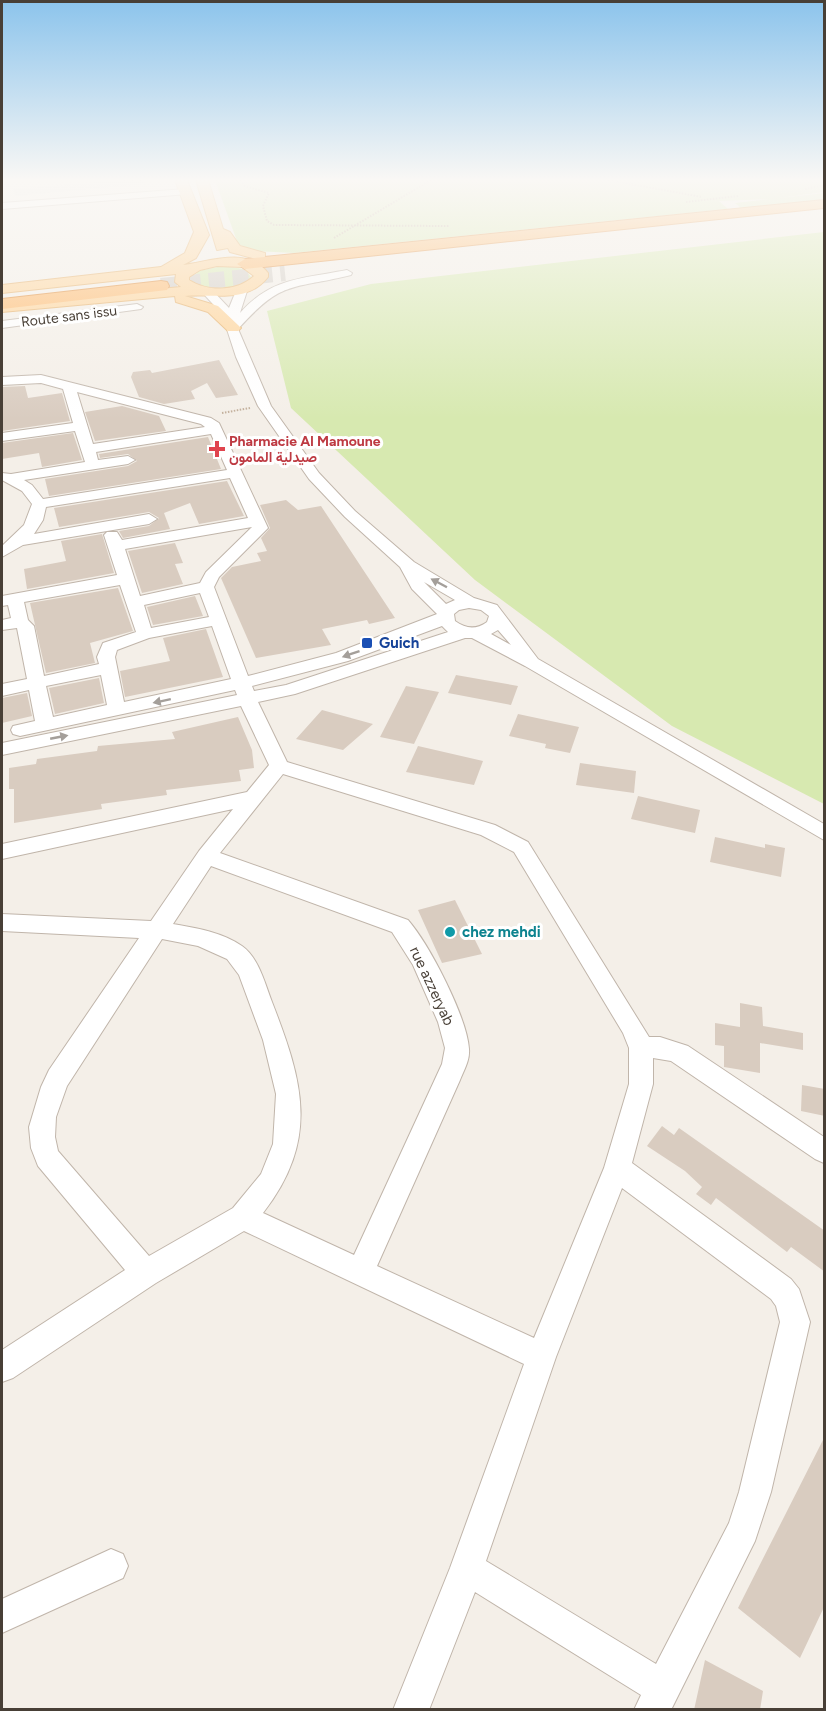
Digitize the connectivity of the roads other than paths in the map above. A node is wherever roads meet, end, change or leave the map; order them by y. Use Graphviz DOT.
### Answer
graph roads {
  1 [pos="183,260"];
  2 [pos="199,260"];
  3 [pos="234,260"];
  4 [pos="280,260"];
  5 [pos="377,260"];
  6 [pos="394,260"];
  7 [pos="240,263"];
  8 [pos="195,267"];
  9 [pos="353,272"];
  10 [pos="110,278"];
  11 [pos="247,287"];
  12 [pos="2,289"];
  13 [pos="203,291"];
  14 [pos="2,296"];
  15 [pos="111,297"];
  16 [pos="2,304"];
  17 [pos="137,307"];
  18 [pos="2,308"];
  19 [pos="2,325"];
  20 [pos="233,328"];
  21 [pos="2,381"];
  22 [pos="69,386"];
  23 [pos="79,426"];
  24 [pos="216,429"];
  25 [pos="2,437"];
  26 [pos="121,444"];
  27 [pos="87,449"];
  28 [pos="128,460"];
  29 [pos="93,466"];
  30 [pos="234,473"];
  31 [pos="6,477"];
  32 [pos="39,504"];
  33 [pos="143,504"];
  34 [pos="258,521"];
  35 [pos="109,526"];
  36 [pos="156,539"];
  37 [pos="19,542"];
  38 [pos="116,546"];
  39 [pos="2,552"];
  40 [pos="408,566"];
  41 [pos="125,579"];
  42 [pos="206,587"];
  43 [pos="8,599"];
  44 [pos="133,602"];
  45 [pos="469,602"];
  46 [pos="446,616"];
  47 [pos="217,620"];
  48 [pos="497,620"];
  49 [pos="20,622"];
  50 [pos="2,625"];
  51 [pos="470,632"];
  52 [pos="145,634"];
  53 [pos="440,641"];
  54 [pos="496,645"];
  55 [pos="531,662"];
  56 [pos="108,668"];
  57 [pos="35,682"];
  58 [pos="2,690"];
  59 [pos="245,692"];
  60 [pos="117,710"];
  61 [pos="45,725"];
  62 [pos="2,734"];
  63 [pos="2,748"];
  64 [pos="279,766"];
  65 [pos="252,798"];
  66 [pos="825,833"];
  67 [pos="2,851"];
  68 [pos="206,856"];
  69 [pos="2,922"];
  70 [pos="158,930"];
  71 [pos="641,1048"];
  72 [pos="825,1151"];
  73 [pos="616,1168"];
  74 [pos="243,1217"];
  75 [pos="360,1272"];
  76 [pos="146,1273"];
  77 [pos="541,1357"];
  78 [pos="2,1367"];
  79 [pos="111,1566"];
  80 [pos="467,1568"];
  81 [pos="2,1616"];
  82 [pos="657,1699"];
  83 [pos="411,1710"];
  1 -- 10 [label="main road"];
  2 -- 8 [label="main road"];
  3 -- 7 [label="main road"];
  4 -- 7 [label="highway"];
  5 -- 6 [label="highway"];
  7 -- 8 [label="main road"];
  7 -- 11 [label="main road"];
  8 -- 10 [label="main road"];
  8 -- 13 [label="main road"];
  9 -- 11 [label="highway"];
  9 -- 20 [label="street"];
  10 -- 12 [label="main road"];
  11 -- 13 [label="main road"];
  11 -- 20 [label="street"];
  13 -- 15 [label="main road"];
  13 -- 20 [label="street"];
  14 -- 16 [label="highway"];
  15 -- 18 [label="main road"];
  15 -- 20 [label="main road"];
  17 -- 19 [label="street, Route sans issu"];
  20 -- 40 [label="street"];
  21 -- 22 [label="street"];
  22 -- 23 [label="street"];
  22 -- 24 [label="street"];
  23 -- 25 [label="street"];
  23 -- 27 [label="street"];
  24 -- 26 [label="street"];
  24 -- 30 [label="street"];
  26 -- 27 [label="street"];
  26 -- 28 [label="street"];
  27 -- 29 [label="street"];
  28 -- 29 [label="street"];
  28 -- 33 [label="street"];
  29 -- 31 [label="street"];
  30 -- 33 [label="street"];
  30 -- 34 [label="street"];
  31 -- 32 [label="street"];
  32 -- 33 [label="street"];
  32 -- 37 [label="street"];
  33 -- 35 [label="street"];
  33 -- 36 [label="street"];
  34 -- 36 [label="street"];
  34 -- 42 [label="street"];
  35 -- 37 [label="street"];
  35 -- 38 [label="street"];
  36 -- 38 [label="street"];
  37 -- 39 [label="street"];
  38 -- 41 [label="street"];
  45 -- 40 [label="street, one-way"];
  40 -- 46 [label="street"];
  41 -- 43 [label="street"];
  41 -- 44 [label="street"];
  42 -- 44 [label="street"];
  42 -- 47 [label="street"];
  43 -- 49 [label="street"];
  44 -- 52 [label="street"];
  45 -- 46 [label="street"];
  45 -- 48 [label="street"];
  46 -- 51 [label="street"];
  46 -- 59 [label="street, one-way"];
  47 -- 52 [label="street"];
  47 -- 59 [label="street"];
  48 -- 51 [label="street"];
  48 -- 55 [label="street"];
  49 -- 50 [label="street"];
  49 -- 57 [label="street"];
  51 -- 53 [label="street"];
  51 -- 54 [label="street"];
  52 -- 56 [label="street"];
  53 -- 54 [label="street"];
  53 -- 59 [label="street"];
  54 -- 55 [label="street"];
  55 -- 66 [label="street"];
  56 -- 57 [label="street"];
  56 -- 60 [label="street"];
  57 -- 58 [label="street"];
  57 -- 61 [label="street"];
  59 -- 60 [label="street, one-way"];
  63 -- 59 [label="street, one-way"];
  59 -- 64 [label="street"];
  60 -- 61 [label="street"];
  61 -- 62 [label="street"];
  64 -- 65 [label="street"];
  64 -- 71 [label="street"];
  65 -- 67 [label="street"];
  65 -- 68 [label="street"];
  68 -- 70 [label="street"];
  68 -- 75 [label="street, rue azzeryab"];
  69 -- 70 [label="street"];
  70 -- 74 [label="street"];
  70 -- 76 [label="street"];
  71 -- 72 [label="street"];
  71 -- 73 [label="street"];
  73 -- 77 [label="street"];
  73 -- 82 [label="street"];
  74 -- 75 [label="street"];
  74 -- 76 [label="street"];
  75 -- 77 [label="street"];
  76 -- 78 [label="street"];
  77 -- 80 [label="street"];
  79 -- 81 [label="street"];
  80 -- 82 [label="street"];
  80 -- 83 [label="street"];
}
